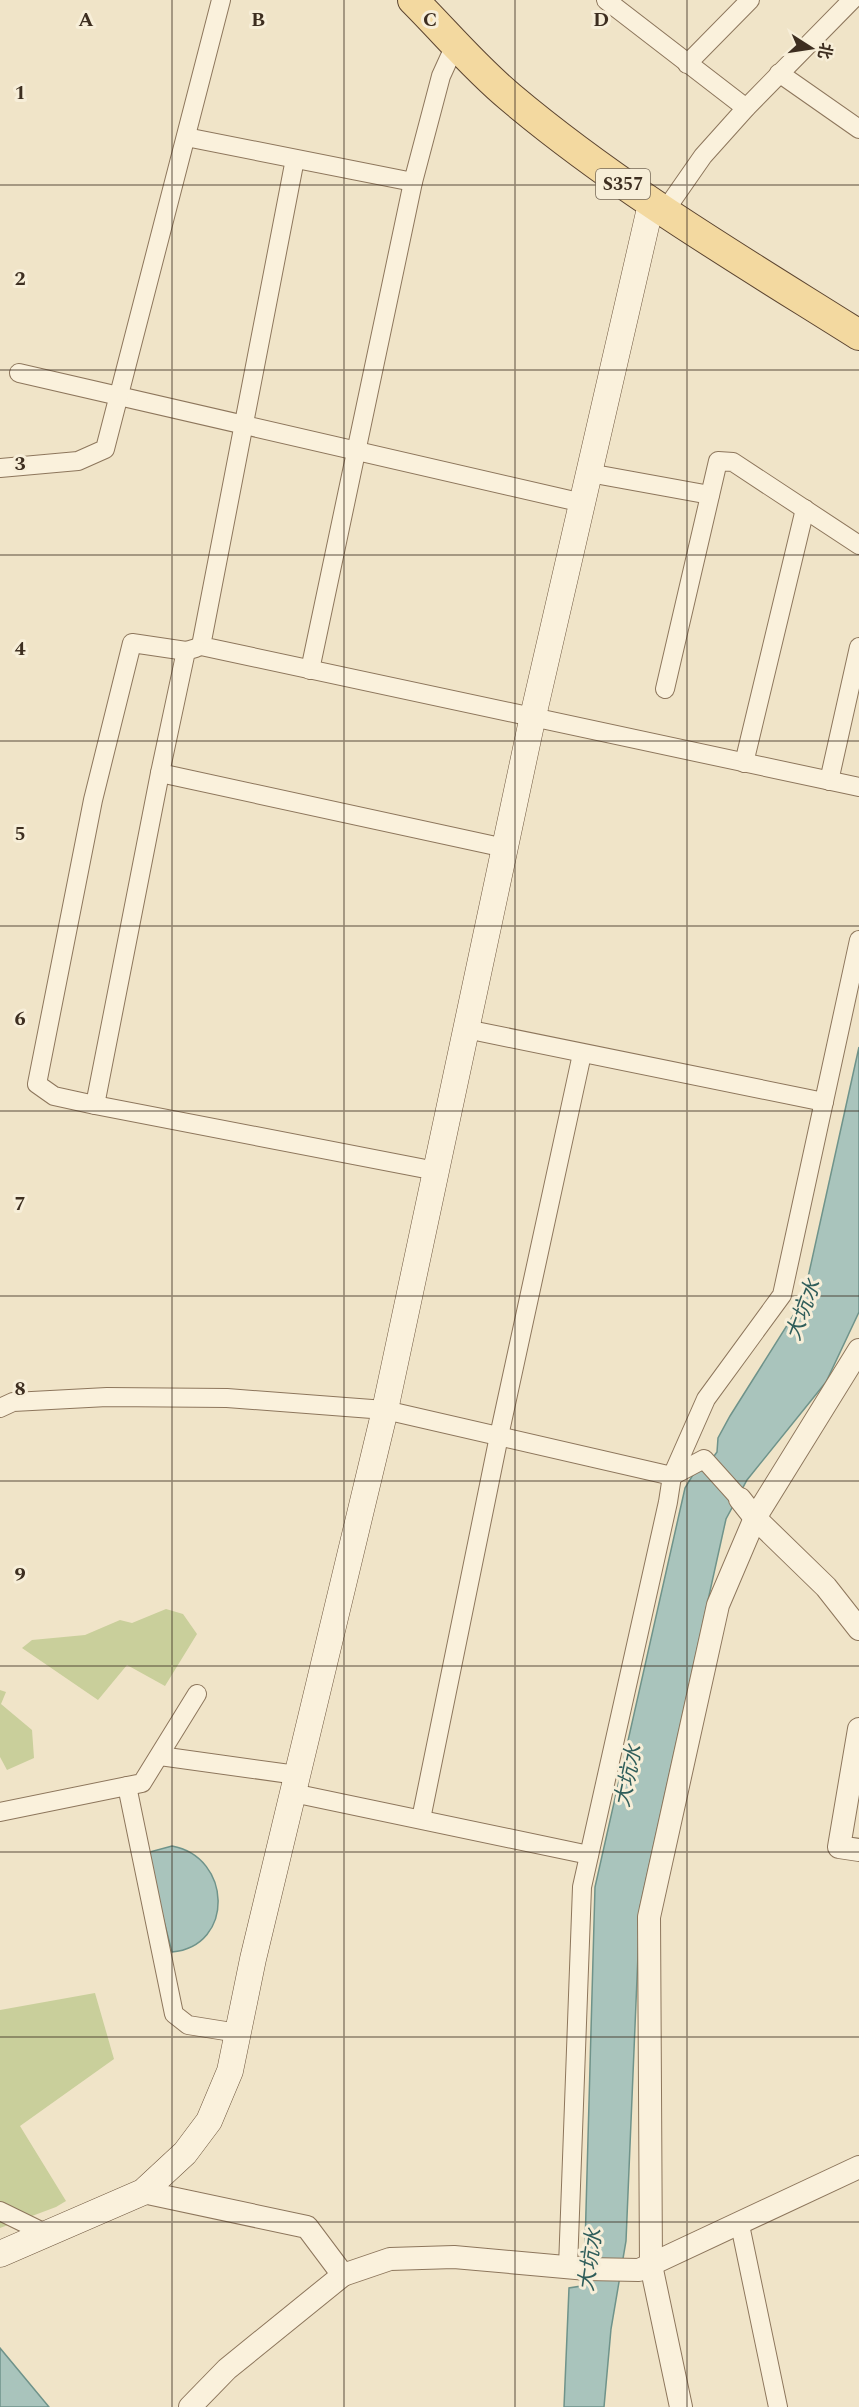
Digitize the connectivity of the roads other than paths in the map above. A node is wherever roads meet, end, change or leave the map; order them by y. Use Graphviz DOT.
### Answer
graph roads {
  1 [pos="221,0"];
  2 [pos="413,0"];
  3 [pos="606,0"];
  4 [pos="750,0"];
  5 [pos="852,0"];
  6 [pos="456,43"];
  7 [pos="687,64"];
  8 [pos="779,73"];
  9 [pos="746,108"];
  10 [pos="859,129"];
  11 [pos="186,137"];
  12 [pos="295,159"];
  13 [pos="413,182"];
  14 [pos="658,208"];
  15 [pos="859,335"];
  16 [pos="19,373"];
  17 [pos="119,396"];
  18 [pos="244,425"];
  19 [pos="357,451"];
  20 [pos="0,468"];
  21 [pos="590,473"];
  22 [pos="710,495"];
  23 [pos="582,502"];
  24 [pos="805,509"];
  25 [pos="859,545"];
  26 [pos="859,647"];
  27 [pos="193,648"];
  28 [pos="310,670"];
  29 [pos="665,689"];
  30 [pos="533,717"];
  31 [pos="744,763"];
  32 [pos="160,773"];
  33 [pos="829,781"];
  34 [pos="859,788"];
  35 [pos="505,848"];
  36 [pos="859,940"];
  37 [pos="466,1029"];
  38 [pos="582,1054"];
  39 [pos="824,1102"];
  40 [pos="95,1105"];
  41 [pos="436,1171"];
  42 [pos="859,1350"];
  43 [pos="4,1400"];
  44 [pos="385,1410"];
  45 [pos="499,1436"];
  46 [pos="672,1476"];
  47 [pos="740,1499"];
  48 [pos="755,1518"];
  49 [pos="859,1629"];
  50 [pos="197,1694"];
  51 [pos="859,1730"];
  52 [pos="160,1756"];
  53 [pos="295,1784"];
  54 [pos="127,1786"];
  55 [pos="0,1812"];
  56 [pos="421,1819"];
  57 [pos="859,1850"];
  58 [pos="589,1855"];
  59 [pos="238,2033"];
  60 [pos="859,2167"];
  61 [pos="142,2192"];
  62 [pos="0,2211"];
  63 [pos="740,2225"];
  64 [pos="46,2234"];
  65 [pos="0,2254"];
  66 [pos="578,2268"];
  67 [pos="645,2268"];
  68 [pos="343,2275"];
  69 [pos="190,2407"];
  70 [pos="681,2407"];
  71 [pos="778,2407"];
  1 -- 11 [label="street"];
  2 -- 6 [label="main road, S357"];
  3 -- 7 [label="street"];
  4 -- 7 [label="street"];
  5 -- 8 [label="street"];
  6 -- 13 [label="street"];
  6 -- 14 [label="main road, S357"];
  7 -- 9 [label="street"];
  8 -- 9 [label="street"];
  8 -- 10 [label="street"];
  9 -- 14 [label="street"];
  11 -- 12 [label="street"];
  11 -- 17 [label="street"];
  12 -- 13 [label="street"];
  12 -- 18 [label="street"];
  13 -- 19 [label="street"];
  14 -- 15 [label="main road, S357"];
  14 -- 21 [label="main road"];
  16 -- 17 [label="street"];
  17 -- 18 [label="street"];
  17 -- 20 [label="street"];
  18 -- 19 [label="street"];
  18 -- 27 [label="street"];
  19 -- 23 [label="street"];
  19 -- 28 [label="street"];
  21 -- 22 [label="street"];
  21 -- 23 [label="main road"];
  22 -- 24 [label="street"];
  22 -- 29 [label="street"];
  23 -- 30 [label="main road"];
  24 -- 25 [label="street"];
  24 -- 31 [label="street"];
  26 -- 33 [label="street"];
  27 -- 28 [label="street"];
  27 -- 32 [label="street"];
  27 -- 40 [label="street"];
  28 -- 30 [label="street"];
  30 -- 31 [label="street"];
  30 -- 35 [label="main road"];
  31 -- 33 [label="street"];
  32 -- 35 [label="street"];
  32 -- 40 [label="street"];
  33 -- 34 [label="street"];
  35 -- 37 [label="main road"];
  36 -- 39 [label="street"];
  37 -- 38 [label="street"];
  37 -- 41 [label="main road"];
  38 -- 39 [label="street"];
  38 -- 45 [label="street"];
  39 -- 46 [label="street"];
  40 -- 41 [label="street"];
  41 -- 44 [label="main road"];
  42 -- 48 [label="street"];
  43 -- 44 [label="street"];
  44 -- 45 [label="street"];
  44 -- 53 [label="main road"];
  45 -- 46 [label="street"];
  45 -- 56 [label="street"];
  46 -- 47 [label="street"];
  46 -- 58 [label="street"];
  47 -- 48 [label="street"];
  48 -- 49 [label="street"];
  48 -- 67 [label="street"];
  50 -- 52 [label="street"];
  51 -- 57 [label="street"];
  52 -- 53 [label="street"];
  52 -- 54 [label="street"];
  53 -- 56 [label="street"];
  53 -- 59 [label="main road"];
  54 -- 55 [label="street"];
  54 -- 59 [label="street"];
  56 -- 58 [label="street"];
  58 -- 66 [label="street"];
  59 -- 61 [label="main road"];
  60 -- 63 [label="street"];
  61 -- 64 [label="main road"];
  61 -- 68 [label="street"];
  62 -- 64 [label="street"];
  63 -- 67 [label="street"];
  63 -- 71 [label="street"];
  64 -- 65 [label="main road"];
  66 -- 67 [label="street"];
  66 -- 68 [label="street"];
  67 -- 70 [label="street"];
  68 -- 69 [label="street"];
}
